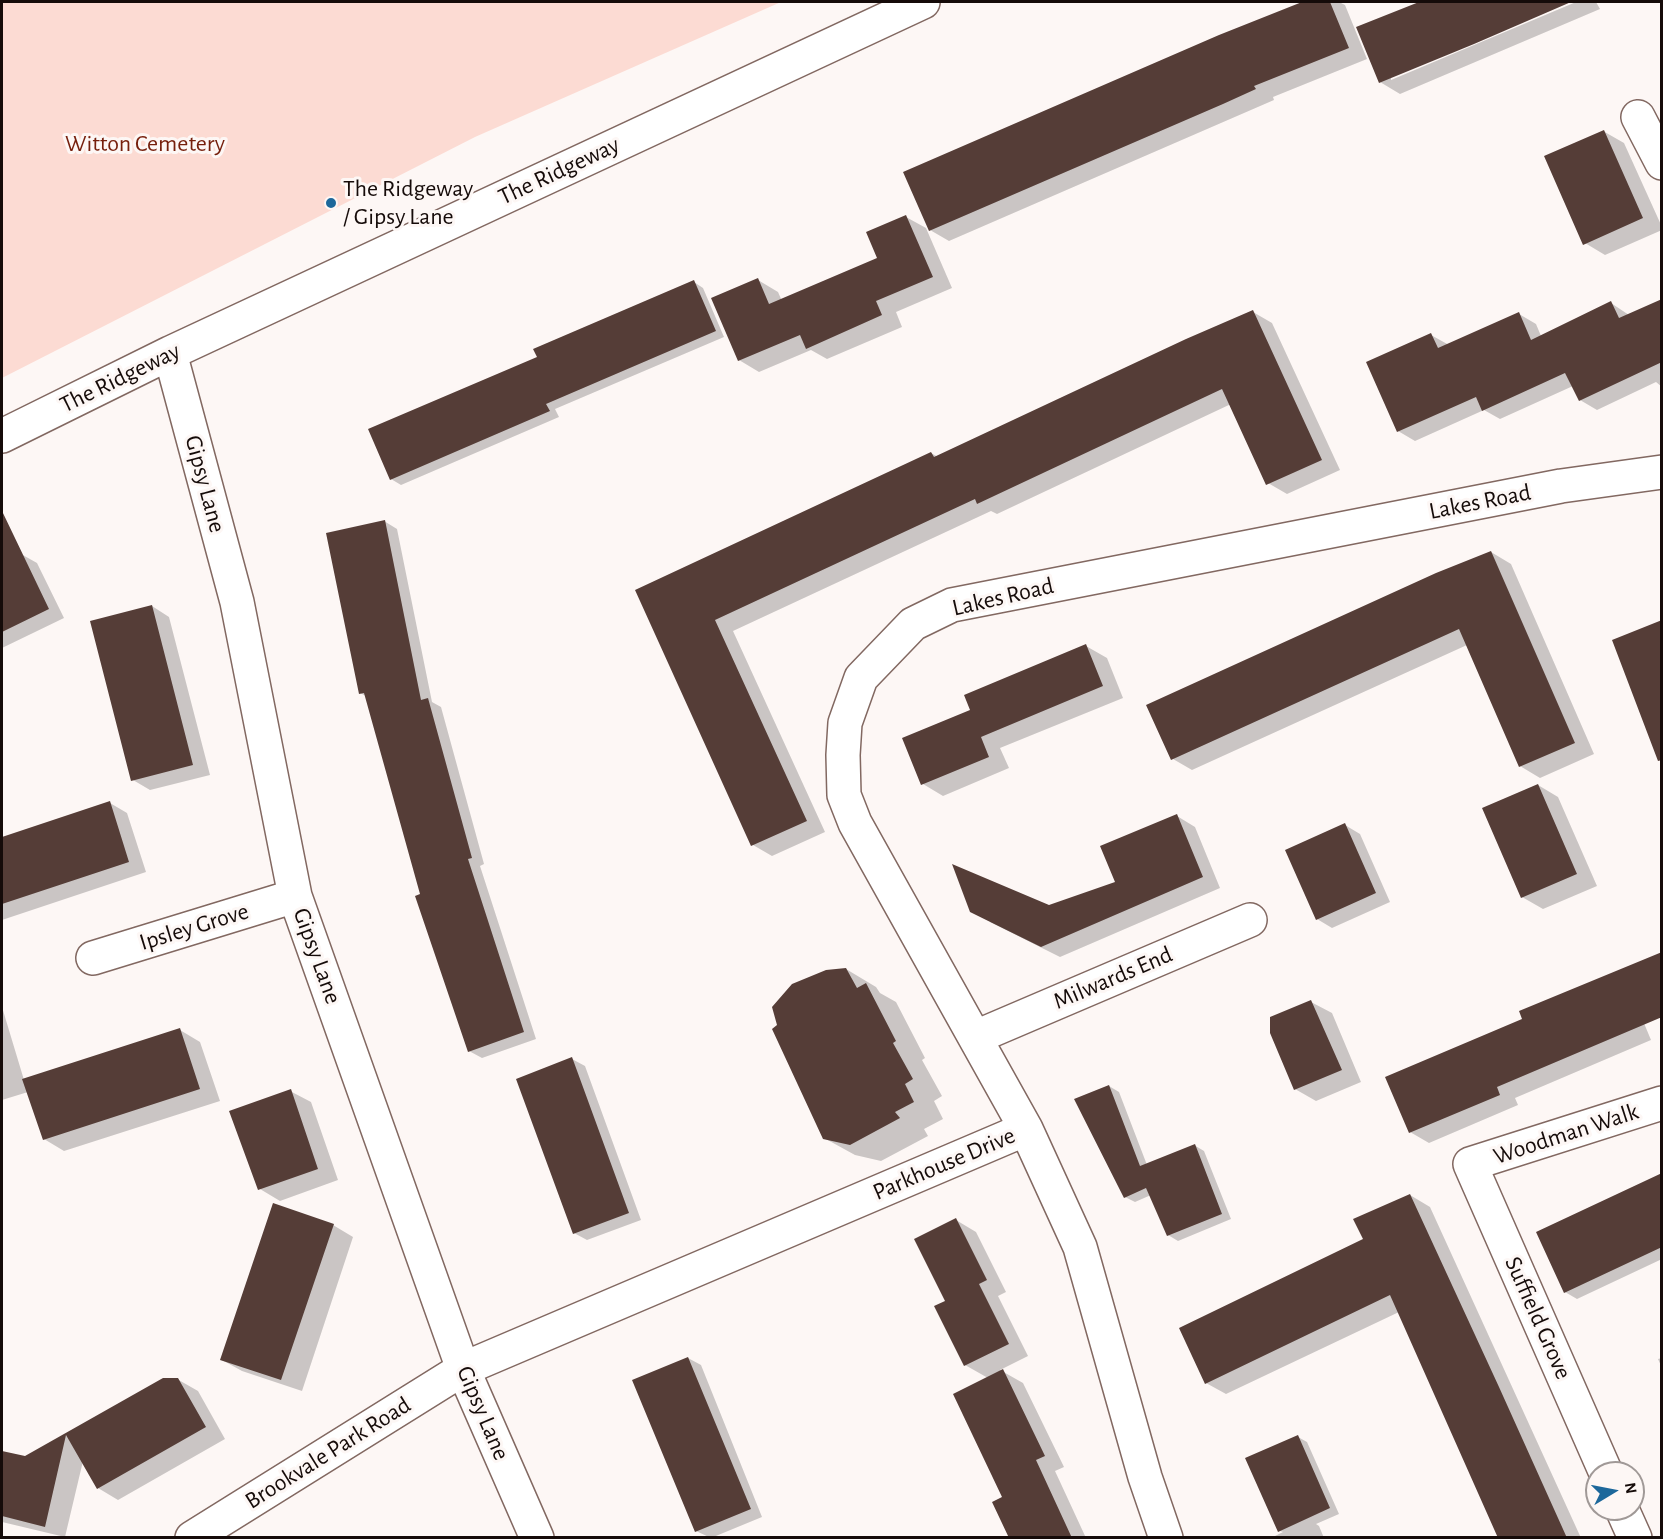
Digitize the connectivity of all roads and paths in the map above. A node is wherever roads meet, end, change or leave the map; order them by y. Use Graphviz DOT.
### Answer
graph roads {
  1 [pos="923,2"];
  2 [pos="1638,117"];
  3 [pos="1662,163"];
  4 [pos="170,353"];
  5 [pos="2,436"];
  6 [pos="1662,472"];
  7 [pos="295,896"];
  8 [pos="1250,920"];
  9 [pos="93,958"];
  10 [pos="976,1037"];
  11 [pos="1662,1103"];
  12 [pos="1026,1129"];
  13 [pos="1470,1164"];
  14 [pos="463,1369"];
  15 [pos="1601,1461"];
  16 [pos="1627,1521"];
  17 [pos="192,1538"];
  18 [pos="537,1538"];
  19 [pos="1166,1538"];
  20 [pos="1635,1538"];
  1 -- 4 [label="street, The Ridgeway"];
  2 -- 3 [label="street"];
  4 -- 5 [label="street, The Ridgeway"];
  4 -- 7 [label="street, Gipsy Lane"];
  6 -- 10 [label="street, Lakes Road"];
  7 -- 9 [label="street, Ipsley Grove"];
  7 -- 14 [label="street, Gipsy Lane"];
  8 -- 10 [label="street, Milwards End"];
  10 -- 12 [label="street, Lakes Road"];
  11 -- 13 [label="street, Woodman Walk"];
  12 -- 14 [label="street, Parkhouse Drive"];
  12 -- 19 [label="street, Parkhouse Drive"];
  13 -- 15 [label="street, Suffield Grove"];
  14 -- 17 [label="street, Brookvale Park Road"];
  14 -- 18 [label="street, Gipsy Lane"];
  16 -- 20 [label="street"];
}
